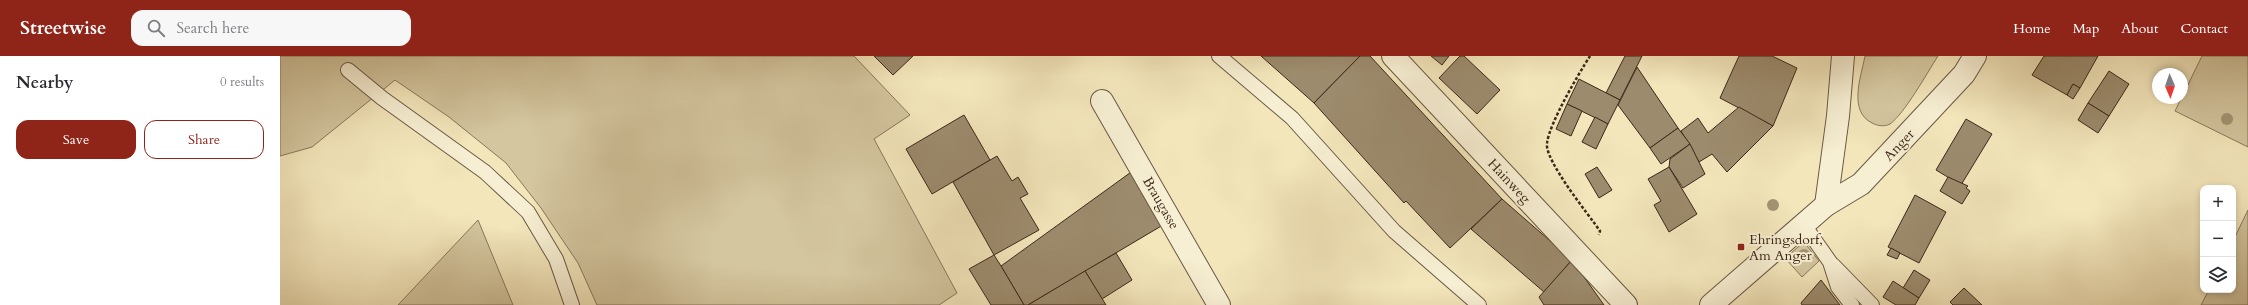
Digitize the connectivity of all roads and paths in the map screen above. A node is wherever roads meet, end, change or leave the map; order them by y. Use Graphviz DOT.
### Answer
graph roads {
  1 [pos="1219,56"];
  2 [pos="1393,56"];
  3 [pos="1590,56"];
  4 [pos="1843,56"];
  5 [pos="1970,65"];
  6 [pos="348,70"];
  7 [pos="1102,101"];
  8 [pos="1826,205"];
  9 [pos="1804,225"];
  10 [pos="1830,262"];
  11 [pos="1588,265"];
  12 [pos="572,305"];
  13 [pos="1219,305"];
  14 [pos="1479,305"];
  15 [pos="1626,305"];
  16 [pos="1711,305"];
  17 [pos="1852,305"];
  18 [pos="1872,305"];
  1 -- 14 [label="lane"];
  2 -- 11 [label="street, Hainweg"];
  3 -- 11 [label="path"];
  4 -- 8 [label="street"];
  5 -- 8 [label="street, Anger"];
  6 -- 12 [label="lane"];
  7 -- 13 [label="street, Braugasse"];
  8 -- 9 [label="street, Anger"];
  9 -- 10 [label="lane"];
  9 -- 16 [label="street, Anger"];
  10 -- 17 [label="lane"];
  10 -- 18 [label="lane"];
  11 -- 15 [label="street, Hainweg"];
}
